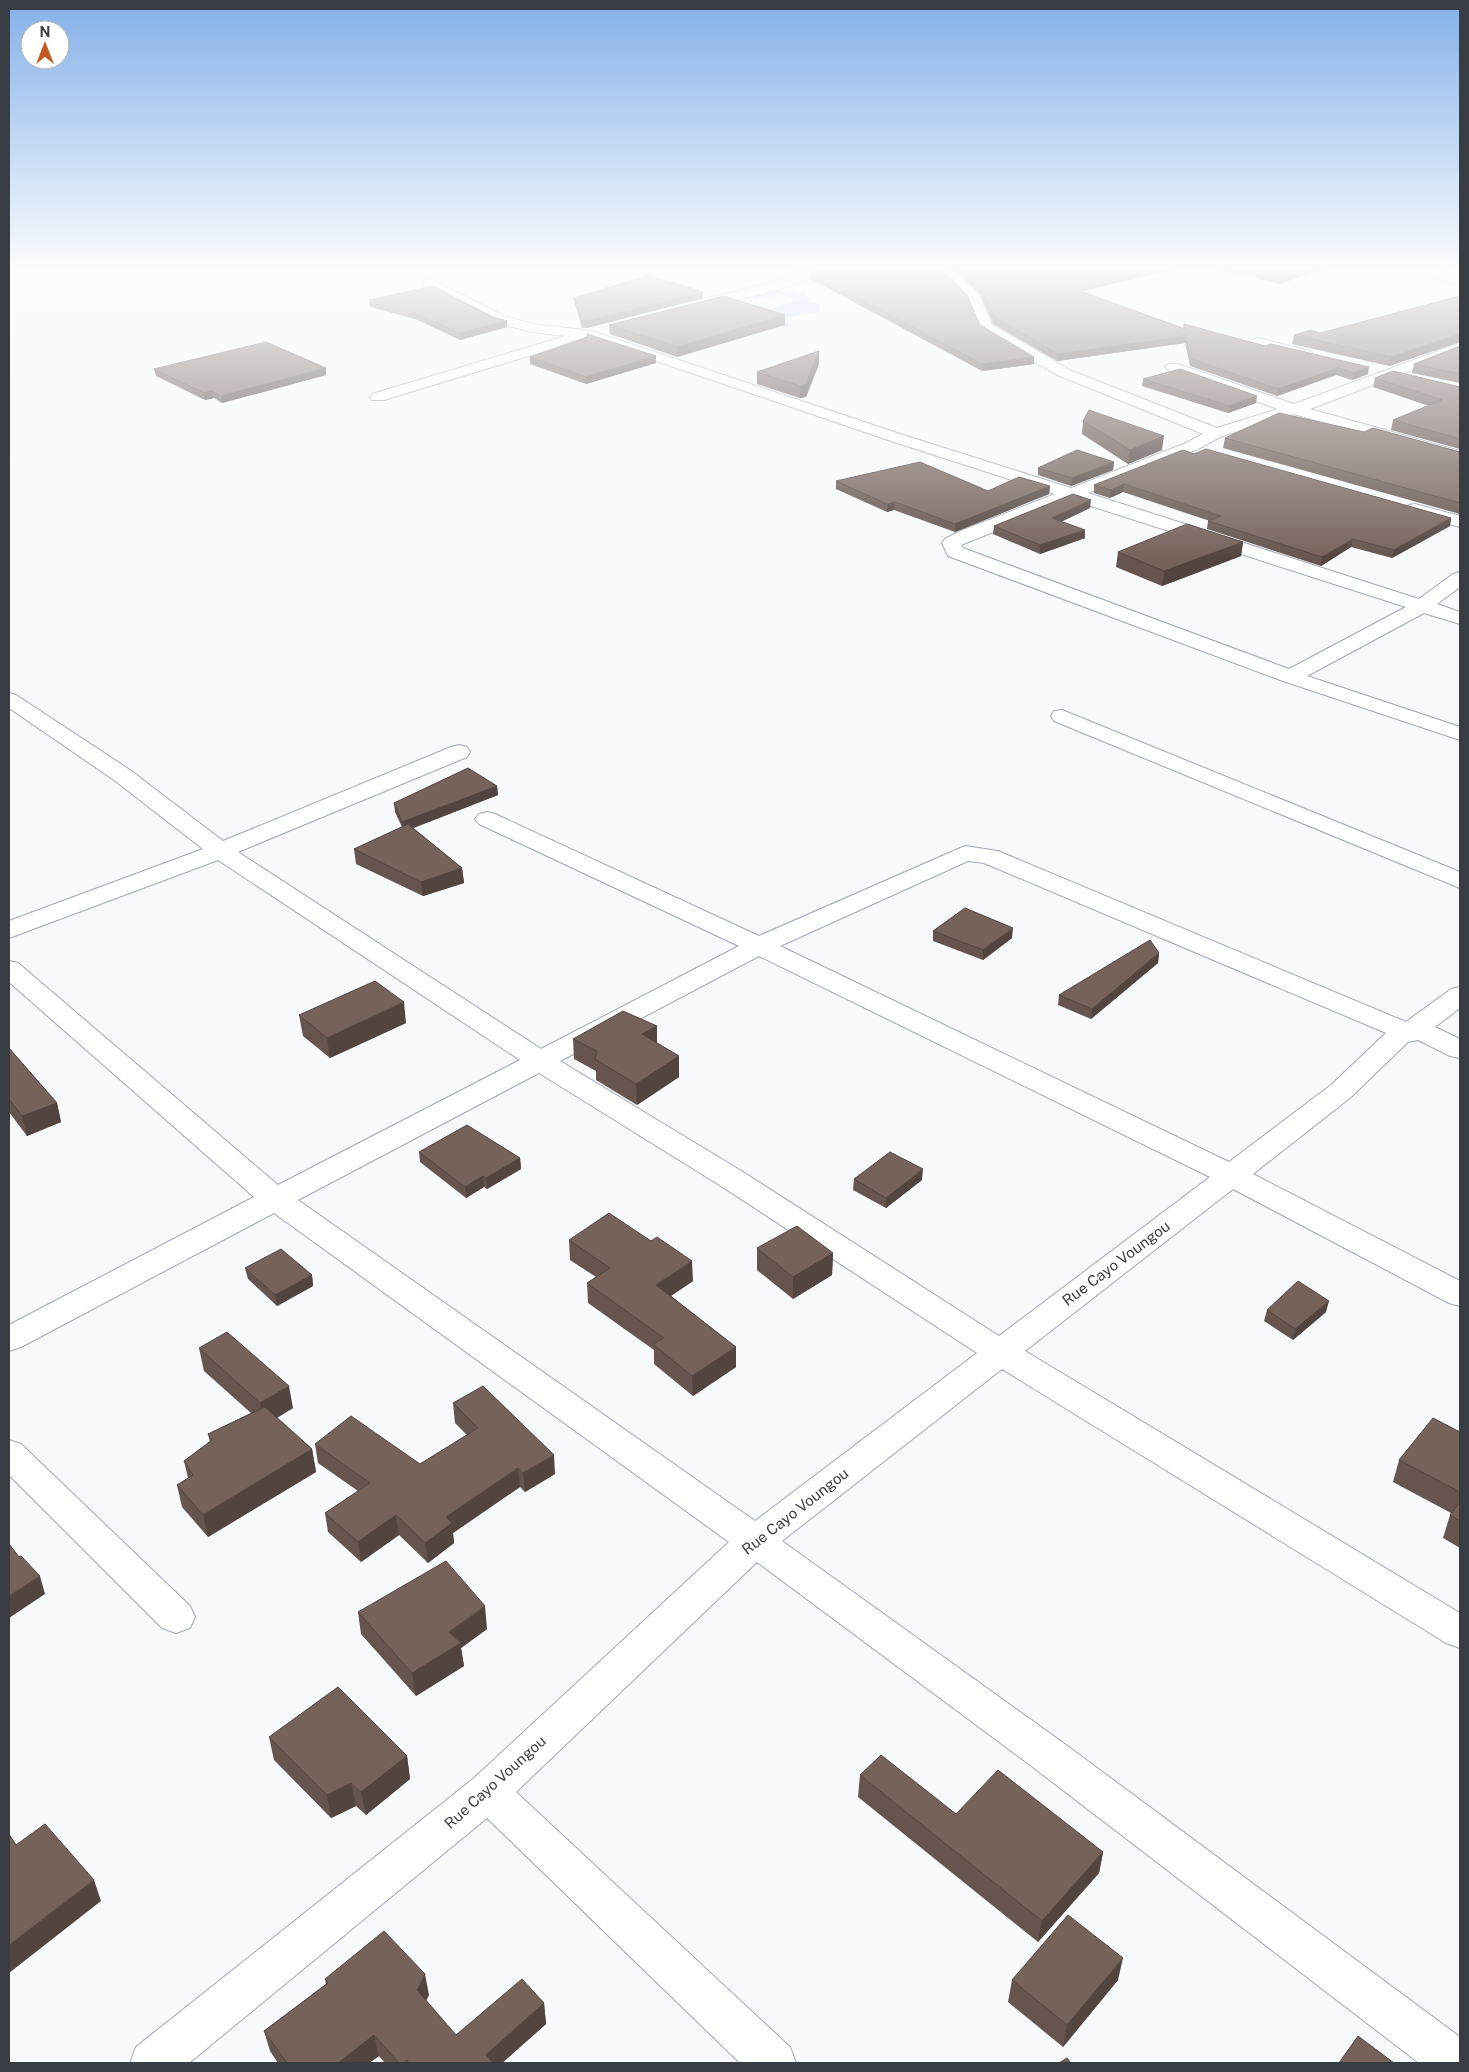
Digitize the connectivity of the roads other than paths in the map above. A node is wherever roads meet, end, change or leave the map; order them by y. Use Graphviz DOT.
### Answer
graph roads {
  1 [pos="482,366"];
  2 [pos="681,366"];
  3 [pos="1051,366"];
  4 [pos="1409,366"];
  5 [pos="1173,367"];
  6 [pos="1359,367"];
  7 [pos="1387,374"];
  8 [pos="1414,380"];
  9 [pos="378,397"];
  10 [pos="1294,409"];
  11 [pos="1216,433"];
  12 [pos="1192,446"];
  13 [pos="1211,451"];
  14 [pos="1460,456"];
  15 [pos="1070,493"];
  16 [pos="1403,506"];
  17 [pos="1460,522"];
  18 [pos="1460,578"];
  19 [pos="1422,606"];
  20 [pos="1460,618"];
  21 [pos="1290,677"];
  22 [pos="9,699"];
  23 [pos="1062,716"];
  24 [pos="1460,734"];
  25 [pos="459,752"];
  26 [pos="487,819"];
  27 [pos="220,851"];
  28 [pos="1460,881"];
  29 [pos="9,930"];
  30 [pos="759,946"];
  31 [pos="9,969"];
  32 [pos="1460,995"];
  33 [pos="1410,1030"];
  34 [pos="1460,1050"];
  35 [pos="540,1061"];
  36 [pos="1231,1175"];
  37 [pos="276,1199"];
  38 [pos="1460,1295"];
  39 [pos="9,1339"];
  40 [pos="1000,1352"];
  41 [pos="9,1453"];
  42 [pos="755,1541"];
  43 [pos="176,1617"];
  44 [pos="1460,1632"];
  45 [pos="488,1792"];
  46 [pos="153,2063"];
  47 [pos="773,2063"];
  48 [pos="1457,2063"];
  1 -- 9 [label="street"];
  2 -- 15 [label="street"];
  3 -- 11 [label="street"];
  4 -- 7 [label="street"];
  5 -- 10 [label="street"];
  6 -- 7 [label="street"];
  7 -- 8 [label="street"];
  7 -- 10 [label="street"];
  10 -- 11 [label="street"];
  10 -- 14 [label="street"];
  11 -- 12 [label="street"];
  12 -- 13 [label="street"];
  12 -- 15 [label="street"];
  15 -- 19 [label="street"];
  15 -- 21 [label="street"];
  16 -- 17 [label="street"];
  18 -- 19 [label="street"];
  19 -- 20 [label="street"];
  19 -- 21 [label="street"];
  21 -- 24 [label="street"];
  22 -- 27 [label="street"];
  23 -- 28 [label="street"];
  25 -- 27 [label="street"];
  26 -- 30 [label="street"];
  27 -- 29 [label="street"];
  27 -- 35 [label="street"];
  30 -- 33 [label="street"];
  30 -- 35 [label="street"];
  30 -- 36 [label="street"];
  31 -- 37 [label="street"];
  32 -- 33 [label="street, Rue Cayo Voungou"];
  33 -- 34 [label="street"];
  33 -- 36 [label="street, Rue Cayo Voungou"];
  35 -- 37 [label="street"];
  35 -- 40 [label="street"];
  36 -- 38 [label="street"];
  36 -- 40 [label="street, Rue Cayo Voungou"];
  37 -- 39 [label="street"];
  37 -- 42 [label="street"];
  40 -- 42 [label="street, Rue Cayo Voungou"];
  40 -- 44 [label="street"];
  41 -- 43 [label="street"];
  42 -- 45 [label="street, Rue Cayo Voungou"];
  42 -- 48 [label="street"];
  45 -- 46 [label="street, Rue Cayo Voungou"];
  45 -- 47 [label="street"];
}
